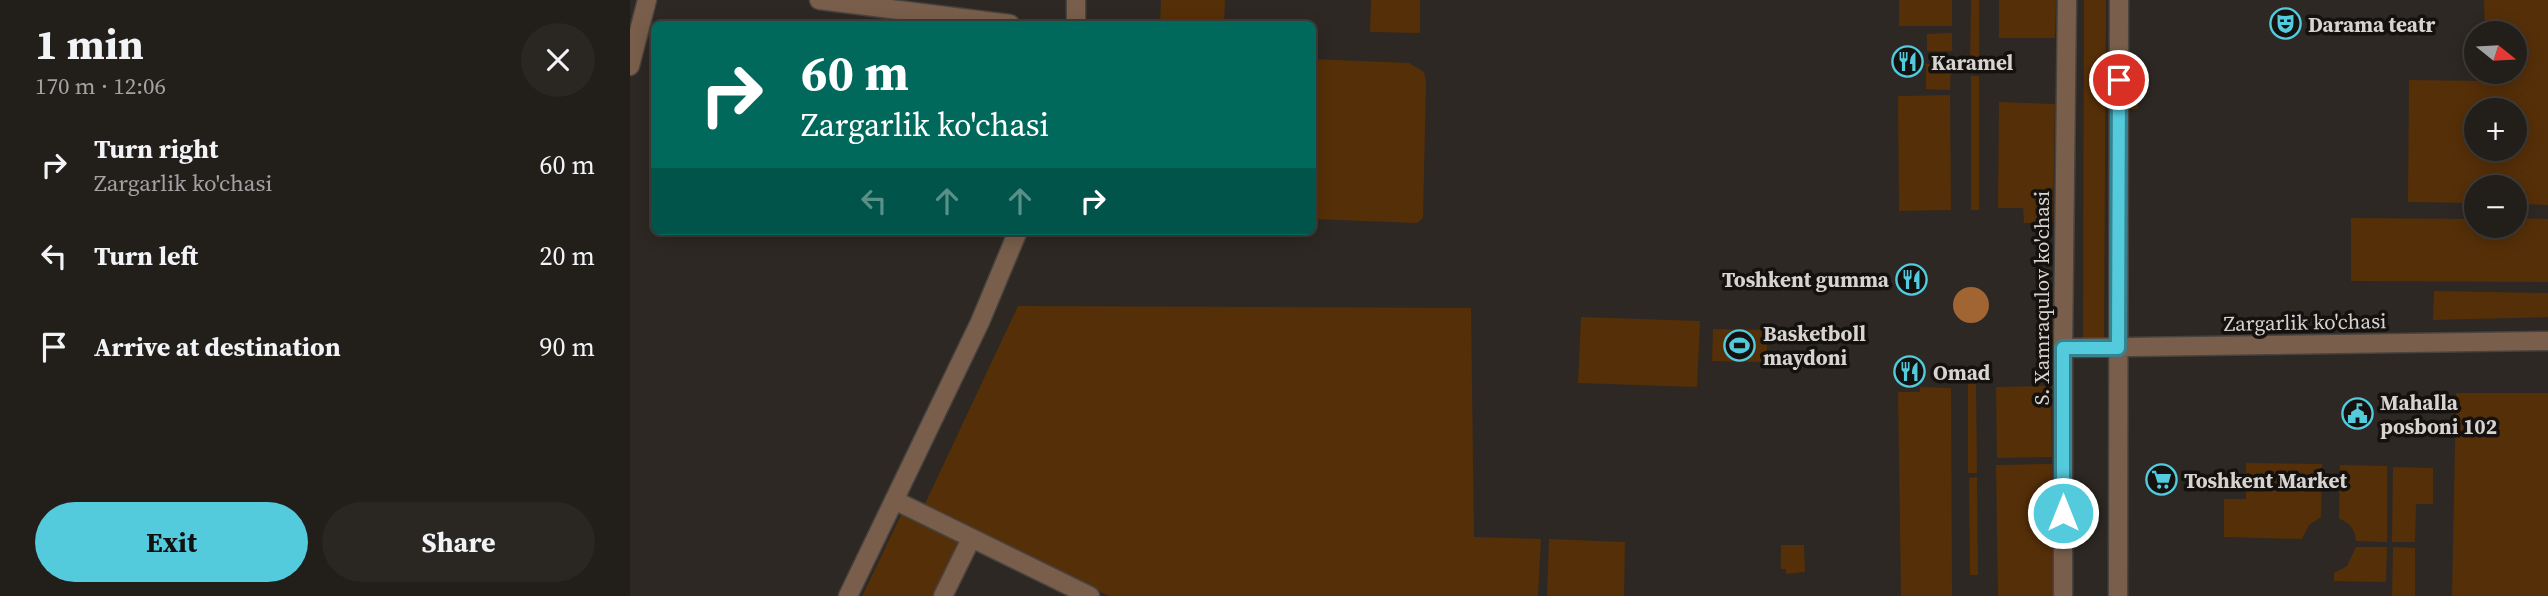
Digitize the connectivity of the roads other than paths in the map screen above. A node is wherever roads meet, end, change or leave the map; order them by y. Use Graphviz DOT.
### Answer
graph roads {
  1 [pos="647,0"];
  2 [pos="819,0"];
  3 [pos="1076,0"];
  4 [pos="2067,0"];
  5 [pos="2119,0"];
  6 [pos="986,21"];
  7 [pos="1076,21"];
  8 [pos="630,66"];
  9 [pos="1016,235"];
  10 [pos="2548,341"];
  11 [pos="2063,348"];
  12 [pos="2118,348"];
  13 [pos="894,500"];
  14 [pos="971,539"];
  15 [pos="848,596"];
  16 [pos="943,596"];
  17 [pos="1090,596"];
  18 [pos="2063,596"];
  19 [pos="2118,596"];
  1 -- 8 [label="street"];
  2 -- 6 [label="street"];
  3 -- 7 [label="street"];
  4 -- 11 [label="street, S. Xamraqulov ko'chasi"];
  5 -- 12 [label="street"];
  9 -- 13 [label="street"];
  10 -- 12 [label="street, Zargarlik ko'chasi"];
  11 -- 12 [label="street, Zargarlik ko'chasi"];
  11 -- 18 [label="street, S. Xamraqulov ko'chasi"];
  12 -- 19 [label="street"];
  13 -- 14 [label="street"];
  13 -- 15 [label="street"];
  14 -- 16 [label="street"];
  14 -- 17 [label="street"];
}
